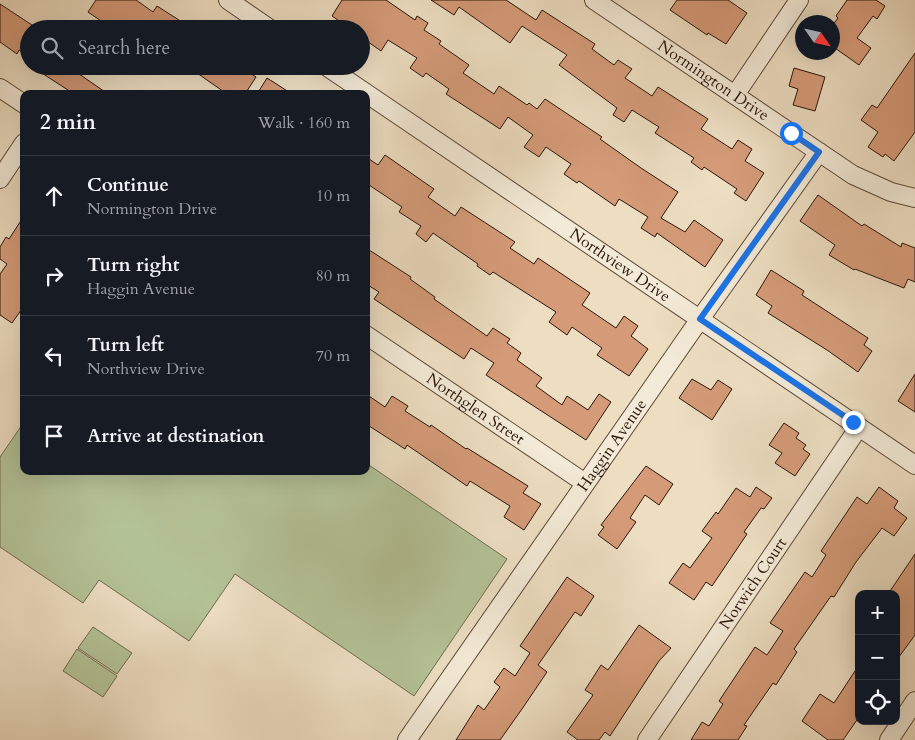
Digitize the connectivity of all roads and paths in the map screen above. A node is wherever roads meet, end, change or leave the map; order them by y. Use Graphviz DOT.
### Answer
graph roads {
  1 [pos="228,0"];
  2 [pos="594,0"];
  3 [pos="799,0"];
  4 [pos="257,20"];
  5 [pos="339,75"];
  6 [pos="0,88"];
  7 [pos="361,90"];
  8 [pos="735,95"];
  9 [pos="370,96"];
  10 [pos="20,101"];
  11 [pos="20,149"];
  12 [pos="819,152"];
  13 [pos="0,178"];
  14 [pos="913,194"];
  15 [pos="700,319"];
  16 [pos="370,338"];
  17 [pos="860,427"];
  18 [pos="915,464"];
  19 [pos="585,483"];
  20 [pos="915,701"];
  21 [pos="407,740"];
  22 [pos="647,740"];
  23 [pos="888,740"];
  1 -- 4 [label="street"];
  2 -- 8 [label="street, Normington Drive"];
  3 -- 8 [label="street"];
  5 -- 7 [label="street, Northview Drive"];
  6 -- 10 [label="street"];
  8 -- 12 [label="street, Normington Drive"];
  9 -- 15 [label="street, Northview Drive"];
  11 -- 13 [label="street"];
  12 -- 14 [label="street, Normington Drive"];
  12 -- 15 [label="street, Haggin Avenue"];
  15 -- 17 [label="street, Northview Drive"];
  15 -- 19 [label="street, Haggin Avenue"];
  16 -- 19 [label="street, Northglen Street"];
  17 -- 18 [label="street, Northview Drive"];
  17 -- 22 [label="street, Norwich Court"];
  19 -- 21 [label="street, Haggin Avenue"];
  20 -- 23 [label="street"];
}
